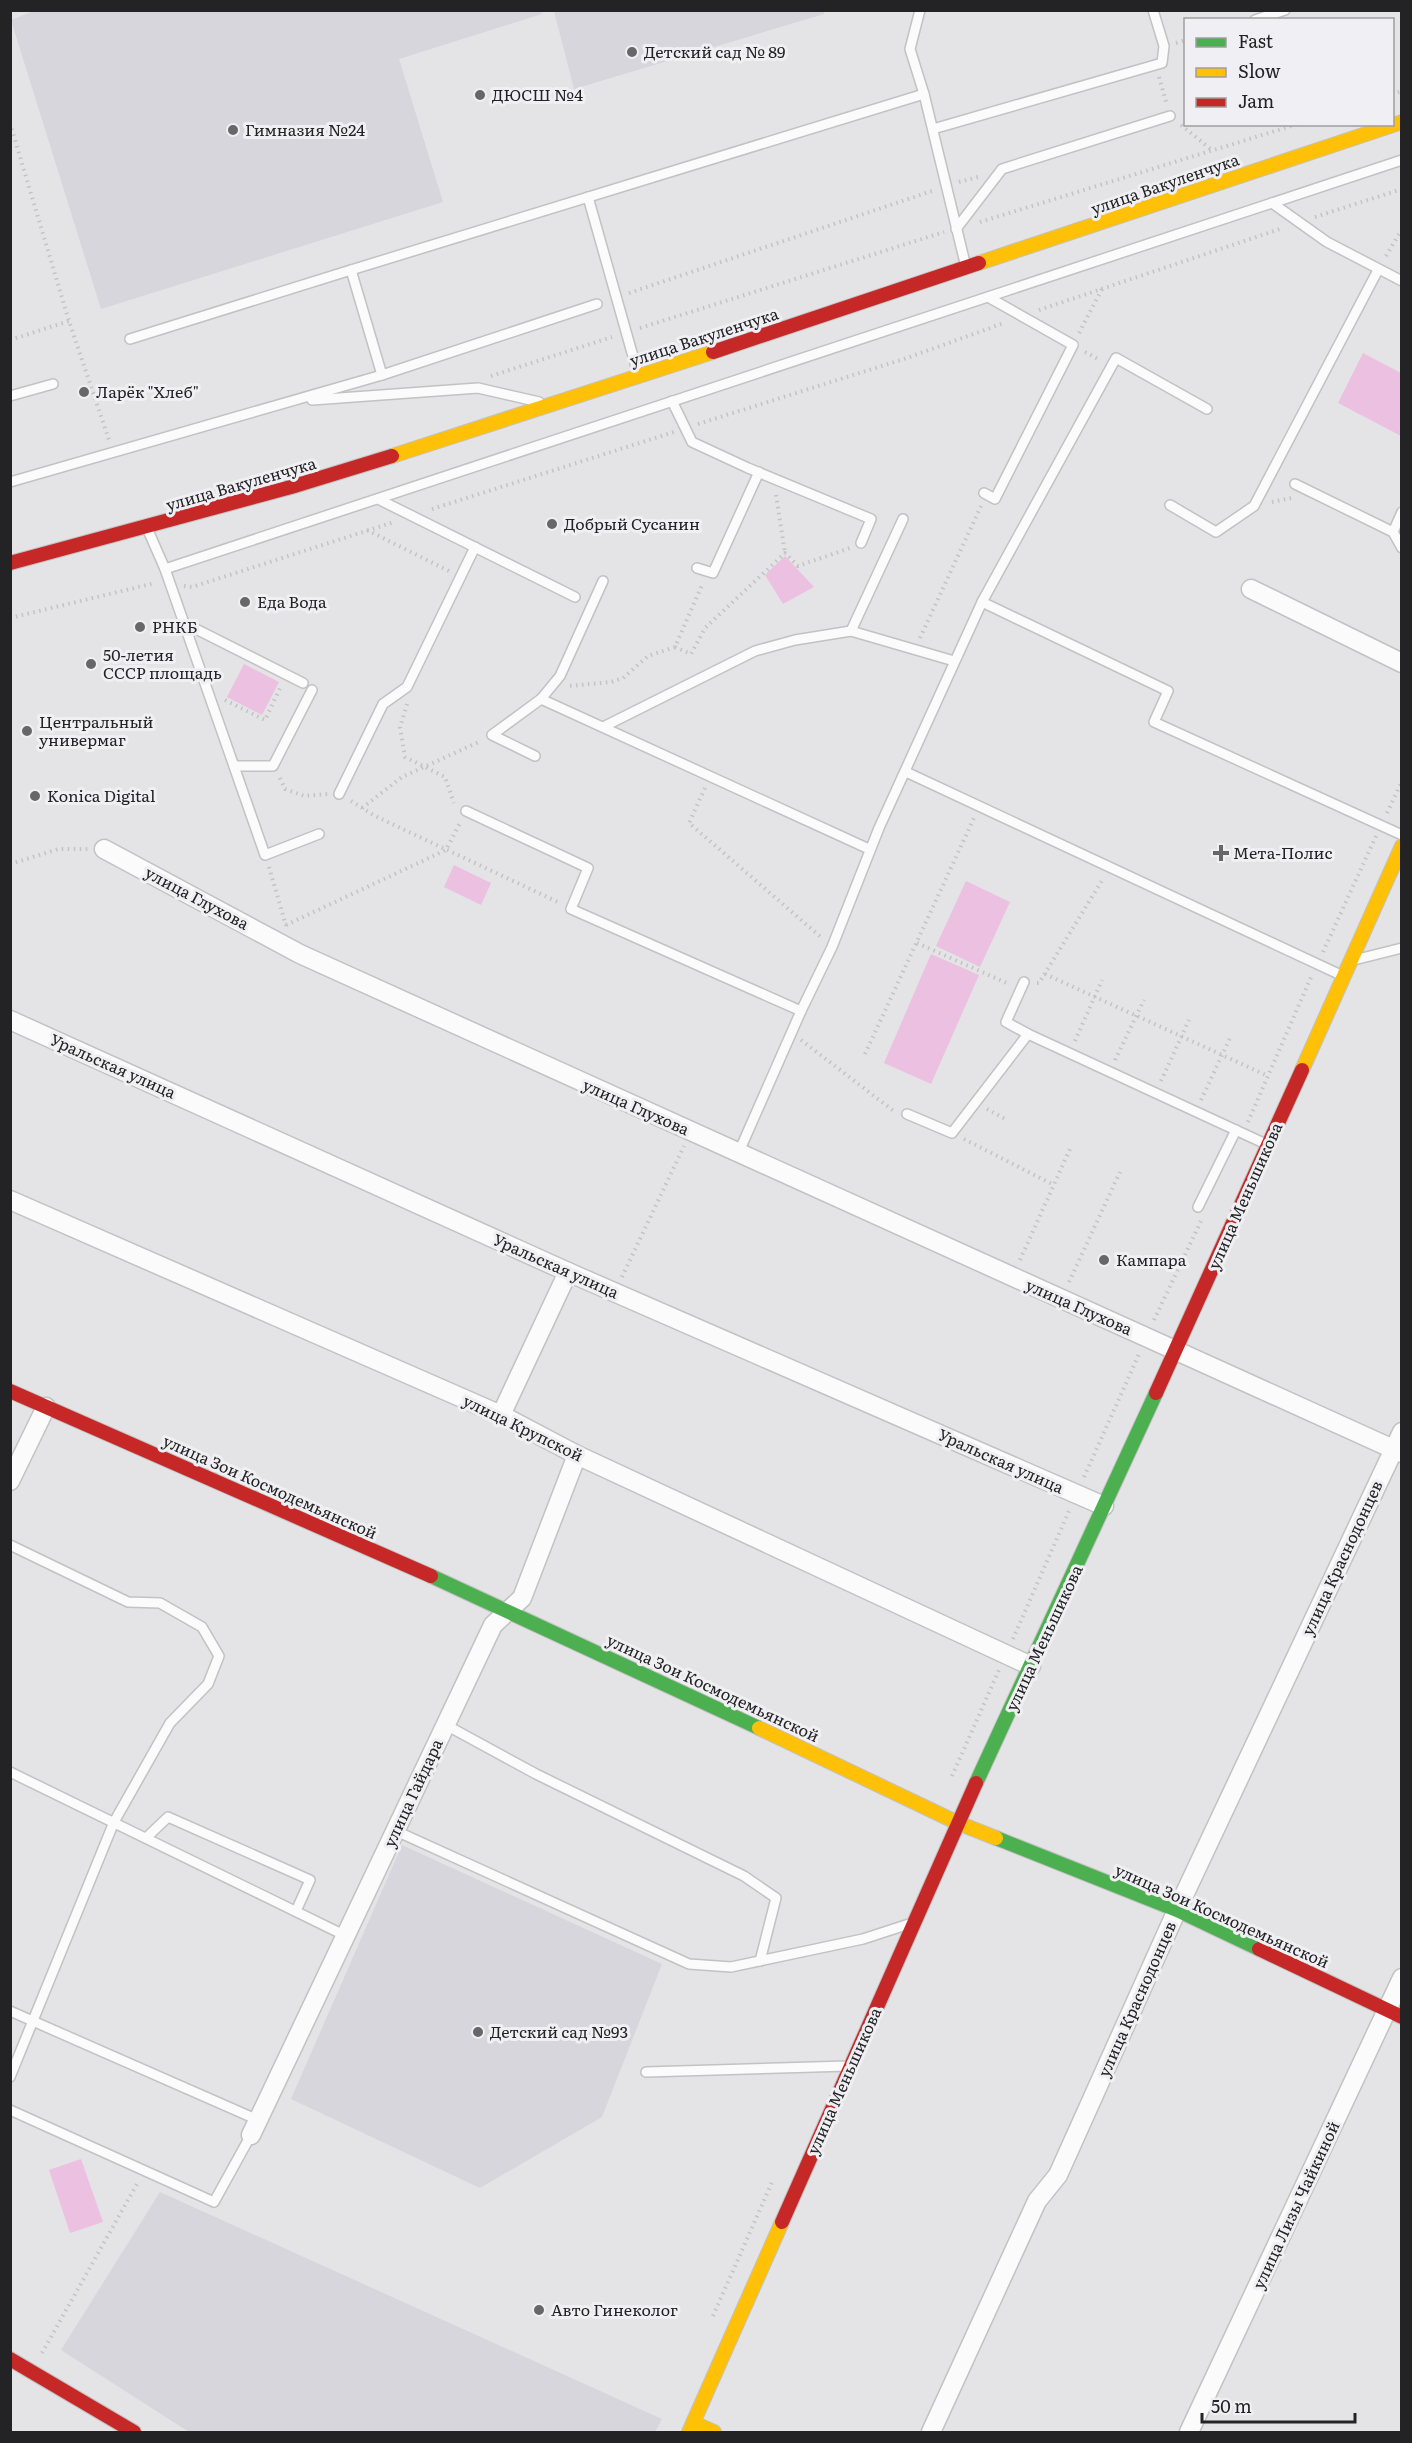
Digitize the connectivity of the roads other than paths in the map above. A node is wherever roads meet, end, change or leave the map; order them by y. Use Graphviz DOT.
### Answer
graph roads {
  1 [pos="920,10"];
  2 [pos="1153,10"];
  3 [pos="1285,10"];
  4 [pos="1261,18"];
  5 [pos="924,94"];
  6 [pos="1170,116"];
  7 [pos="1389,126"];
  8 [pos="933,129"];
  9 [pos="1401,160"];
  10 [pos="588,197"];
  11 [pos="1272,203"];
  12 [pos="956,229"];
  13 [pos="966,267"];
  14 [pos="351,270"];
  15 [pos="1378,270"];
  16 [pos="1401,281"];
  17 [pos="988,297"];
  18 [pos="597,304"];
  19 [pos="130,339"];
  20 [pos="382,375"];
  21 [pos="638,376"];
  22 [pos="53,384"];
  23 [pos="10,396"];
  24 [pos="672,401"];
  25 [pos="289,402"];
  26 [pos="553,405"];
  27 [pos="1207,409"];
  28 [pos="759,472"];
  29 [pos="10,482"];
  30 [pos="1295,484"];
  31 [pos="985,494"];
  32 [pos="378,499"];
  33 [pos="1170,506"];
  34 [pos="1401,512"];
  35 [pos="903,519"];
  36 [pos="147,528"];
  37 [pos="1393,532"];
  38 [pos="861,543"];
  39 [pos="475,547"];
  40 [pos="1401,548"];
  41 [pos="10,563"];
  42 [pos="697,567"];
  43 [pos="165,569"];
  44 [pos="603,581"];
  45 [pos="1251,589"];
  46 [pos="574,597"];
  47 [pos="982,602"];
  48 [pos="184,623"];
  49 [pos="851,631"];
  50 [pos="954,661"];
  51 [pos="1401,663"];
  52 [pos="303,683"];
  53 [pos="312,690"];
  54 [pos="541,699"];
  55 [pos="603,727"];
  56 [pos="535,756"];
  57 [pos="234,766"];
  58 [pos="906,772"];
  59 [pos="339,794"];
  60 [pos="466,811"];
  61 [pos="319,834"];
  62 [pos="1401,835"];
  63 [pos="1401,846"];
  64 [pos="104,849"];
  65 [pos="869,849"];
  66 [pos="1401,948"];
  67 [pos="1349,962"];
  68 [pos="1343,976"];
  69 [pos="1022,986"];
  70 [pos="801,1011"];
  71 [pos="10,1020"];
  72 [pos="1028,1034"];
  73 [pos="907,1114"];
  74 [pos="1239,1132"];
  75 [pos="1268,1145"];
  76 [pos="738,1154"];
  77 [pos="10,1200"];
  78 [pos="1202,1208"];
  79 [pos="568,1272"];
  80 [pos="1176,1349"];
  81 [pos="10,1391"];
  82 [pos="46,1407"];
  83 [pos="501,1414"];
  84 [pos="1401,1432"];
  85 [pos="1397,1451"];
  86 [pos="577,1455"];
  87 [pos="10,1481"];
  88 [pos="1104,1506"];
  89 [pos="10,1545"];
  90 [pos="510,1610"];
  91 [pos="1031,1666"];
  92 [pos="446,1725"];
  93 [pos="10,1772"];
  94 [pos="114,1822"];
  95 [pos="958,1824"];
  96 [pos="396,1831"];
  97 [pos="146,1838"];
  98 [pos="1177,1910"];
  99 [pos="296,1911"];
  100 [pos="914,1922"];
  101 [pos="346,1936"];
  102 [pos="760,1961"];
  103 [pos="1401,1978"];
  104 [pos="10,2011"];
  105 [pos="1394,2013"];
  106 [pos="33,2021"];
  107 [pos="851,2066"];
  108 [pos="646,2072"];
  109 [pos="10,2077"];
  110 [pos="10,2110"];
  111 [pos="255,2128"];
  112 [pos="10,2359"];
  113 [pos="692,2428"];
  114 [pos="134,2433"];
  115 [pos="714,2433"];
  116 [pos="931,2433"];
  117 [pos="1189,2433"];
  1 -- 5 [label="lane"];
  2 -- 8 [label="lane"];
  3 -- 4 [label="lane"];
  5 -- 8 [label="lane"];
  5 -- 10 [label="lane"];
  6 -- 12 [label="lane"];
  7 -- 13 [label="street, улица Вакуленчука"];
  8 -- 12 [label="lane"];
  9 -- 11 [label="lane"];
  10 -- 14 [label="lane"];
  10 -- 21 [label="lane"];
  11 -- 15 [label="lane"];
  11 -- 17 [label="lane"];
  12 -- 13 [label="lane"];
  13 -- 21 [label="street, улица Вакуленчука"];
  14 -- 19 [label="lane"];
  14 -- 20 [label="lane"];
  15 -- 16 [label="lane"];
  15 -- 33 [label="lane"];
  17 -- 24 [label="lane"];
  17 -- 31 [label="lane"];
  18 -- 20 [label="lane"];
  20 -- 25 [label="lane"];
  21 -- 26 [label="street, улица Вакуленчука"];
  22 -- 23 [label="lane"];
  24 -- 28 [label="lane"];
  24 -- 32 [label="lane"];
  25 -- 26 [label="lane"];
  25 -- 29 [label="lane"];
  26 -- 36 [label="street, улица Вакуленчука"];
  27 -- 47 [label="lane"];
  28 -- 38 [label="lane"];
  28 -- 42 [label="lane"];
  30 -- 37 [label="lane"];
  32 -- 39 [label="lane"];
  32 -- 43 [label="lane"];
  34 -- 37 [label="lane"];
  35 -- 49 [label="lane"];
  36 -- 41 [label="street, улица Вакуленчука"];
  36 -- 43 [label="lane"];
  37 -- 40 [label="lane"];
  39 -- 46 [label="lane"];
  39 -- 59 [label="lane"];
  43 -- 48 [label="lane"];
  44 -- 54 [label="lane"];
  45 -- 51 [label="street"];
  47 -- 50 [label="lane"];
  47 -- 62 [label="lane"];
  48 -- 52 [label="lane"];
  48 -- 57 [label="lane"];
  49 -- 50 [label="lane"];
  49 -- 55 [label="lane"];
  50 -- 58 [label="lane"];
  53 -- 57 [label="lane"];
  54 -- 55 [label="lane"];
  54 -- 56 [label="lane"];
  55 -- 65 [label="lane"];
  57 -- 61 [label="lane"];
  58 -- 65 [label="lane"];
  58 -- 68 [label="lane"];
  60 -- 70 [label="lane"];
  63 -- 67 [label="street, улица Меньшикова"];
  64 -- 76 [label="street, улица Глухова"];
  65 -- 70 [label="lane"];
  66 -- 67 [label="lane"];
  67 -- 68 [label="street, улица Меньшикова"];
  68 -- 75 [label="street, улица Меньшикова"];
  69 -- 72 [label="lane"];
  70 -- 76 [label="lane"];
  71 -- 79 [label="street, Уральская улица"];
  72 -- 73 [label="lane"];
  72 -- 74 [label="lane"];
  74 -- 75 [label="lane"];
  74 -- 78 [label="lane"];
  75 -- 80 [label="street, улица Меньшикова"];
  76 -- 80 [label="street, улица Глухова"];
  77 -- 83 [label="street, улица Крупской"];
  79 -- 83 [label="street"];
  79 -- 88 [label="street, Уральская улица"];
  80 -- 85 [label="street, улица Глухова"];
  80 -- 88 [label="street, улица Меньшикова"];
  81 -- 82 [label="street, улица Зои Космодемьянской"];
  82 -- 87 [label="street"];
  82 -- 90 [label="street, улица Зои Космодемьянской"];
  83 -- 86 [label="street, улица Крупской"];
  84 -- 85 [label="street, улица Краснодонцев"];
  85 -- 98 [label="street, улица Краснодонцев"];
  86 -- 90 [label="street, улица Гайдара"];
  86 -- 91 [label="street, улица Крупской"];
  88 -- 91 [label="street, улица Меньшикова"];
  89 -- 94 [label="lane"];
  90 -- 92 [label="street, улица Гайдара"];
  90 -- 95 [label="street, улица Зои Космодемьянской"];
  91 -- 95 [label="street, улица Меньшикова"];
  92 -- 96 [label="street, улица Гайдара"];
  92 -- 102 [label="lane"];
  93 -- 94 [label="lane"];
  94 -- 97 [label="lane"];
  94 -- 106 [label="lane"];
  95 -- 98 [label="street, улица Зои Космодемьянской"];
  95 -- 100 [label="street, улица Меньшикова"];
  96 -- 101 [label="street, улица Гайдара"];
  96 -- 102 [label="lane"];
  97 -- 99 [label="lane"];
  97 -- 99 [label="lane"];
  98 -- 105 [label="street, улица Зои Космодемьянской"];
  98 -- 116 [label="street, улица Краснодонцев"];
  99 -- 101 [label="lane"];
  100 -- 102 [label="lane"];
  100 -- 107 [label="street, улица Меньшикова"];
  101 -- 111 [label="street, улица Гайдара"];
  103 -- 105 [label="street, улица Лизы Чайкиной"];
  104 -- 106 [label="lane"];
  105 -- 117 [label="street, улица Лизы Чайкиной"];
  106 -- 109 [label="lane"];
  106 -- 111 [label="lane"];
  107 -- 108 [label="lane"];
  107 -- 113 [label="street, улица Меньшикова"];
  110 -- 111 [label="lane"];
  112 -- 114 [label="street"];
  113 -- 115 [label="street"];
}
